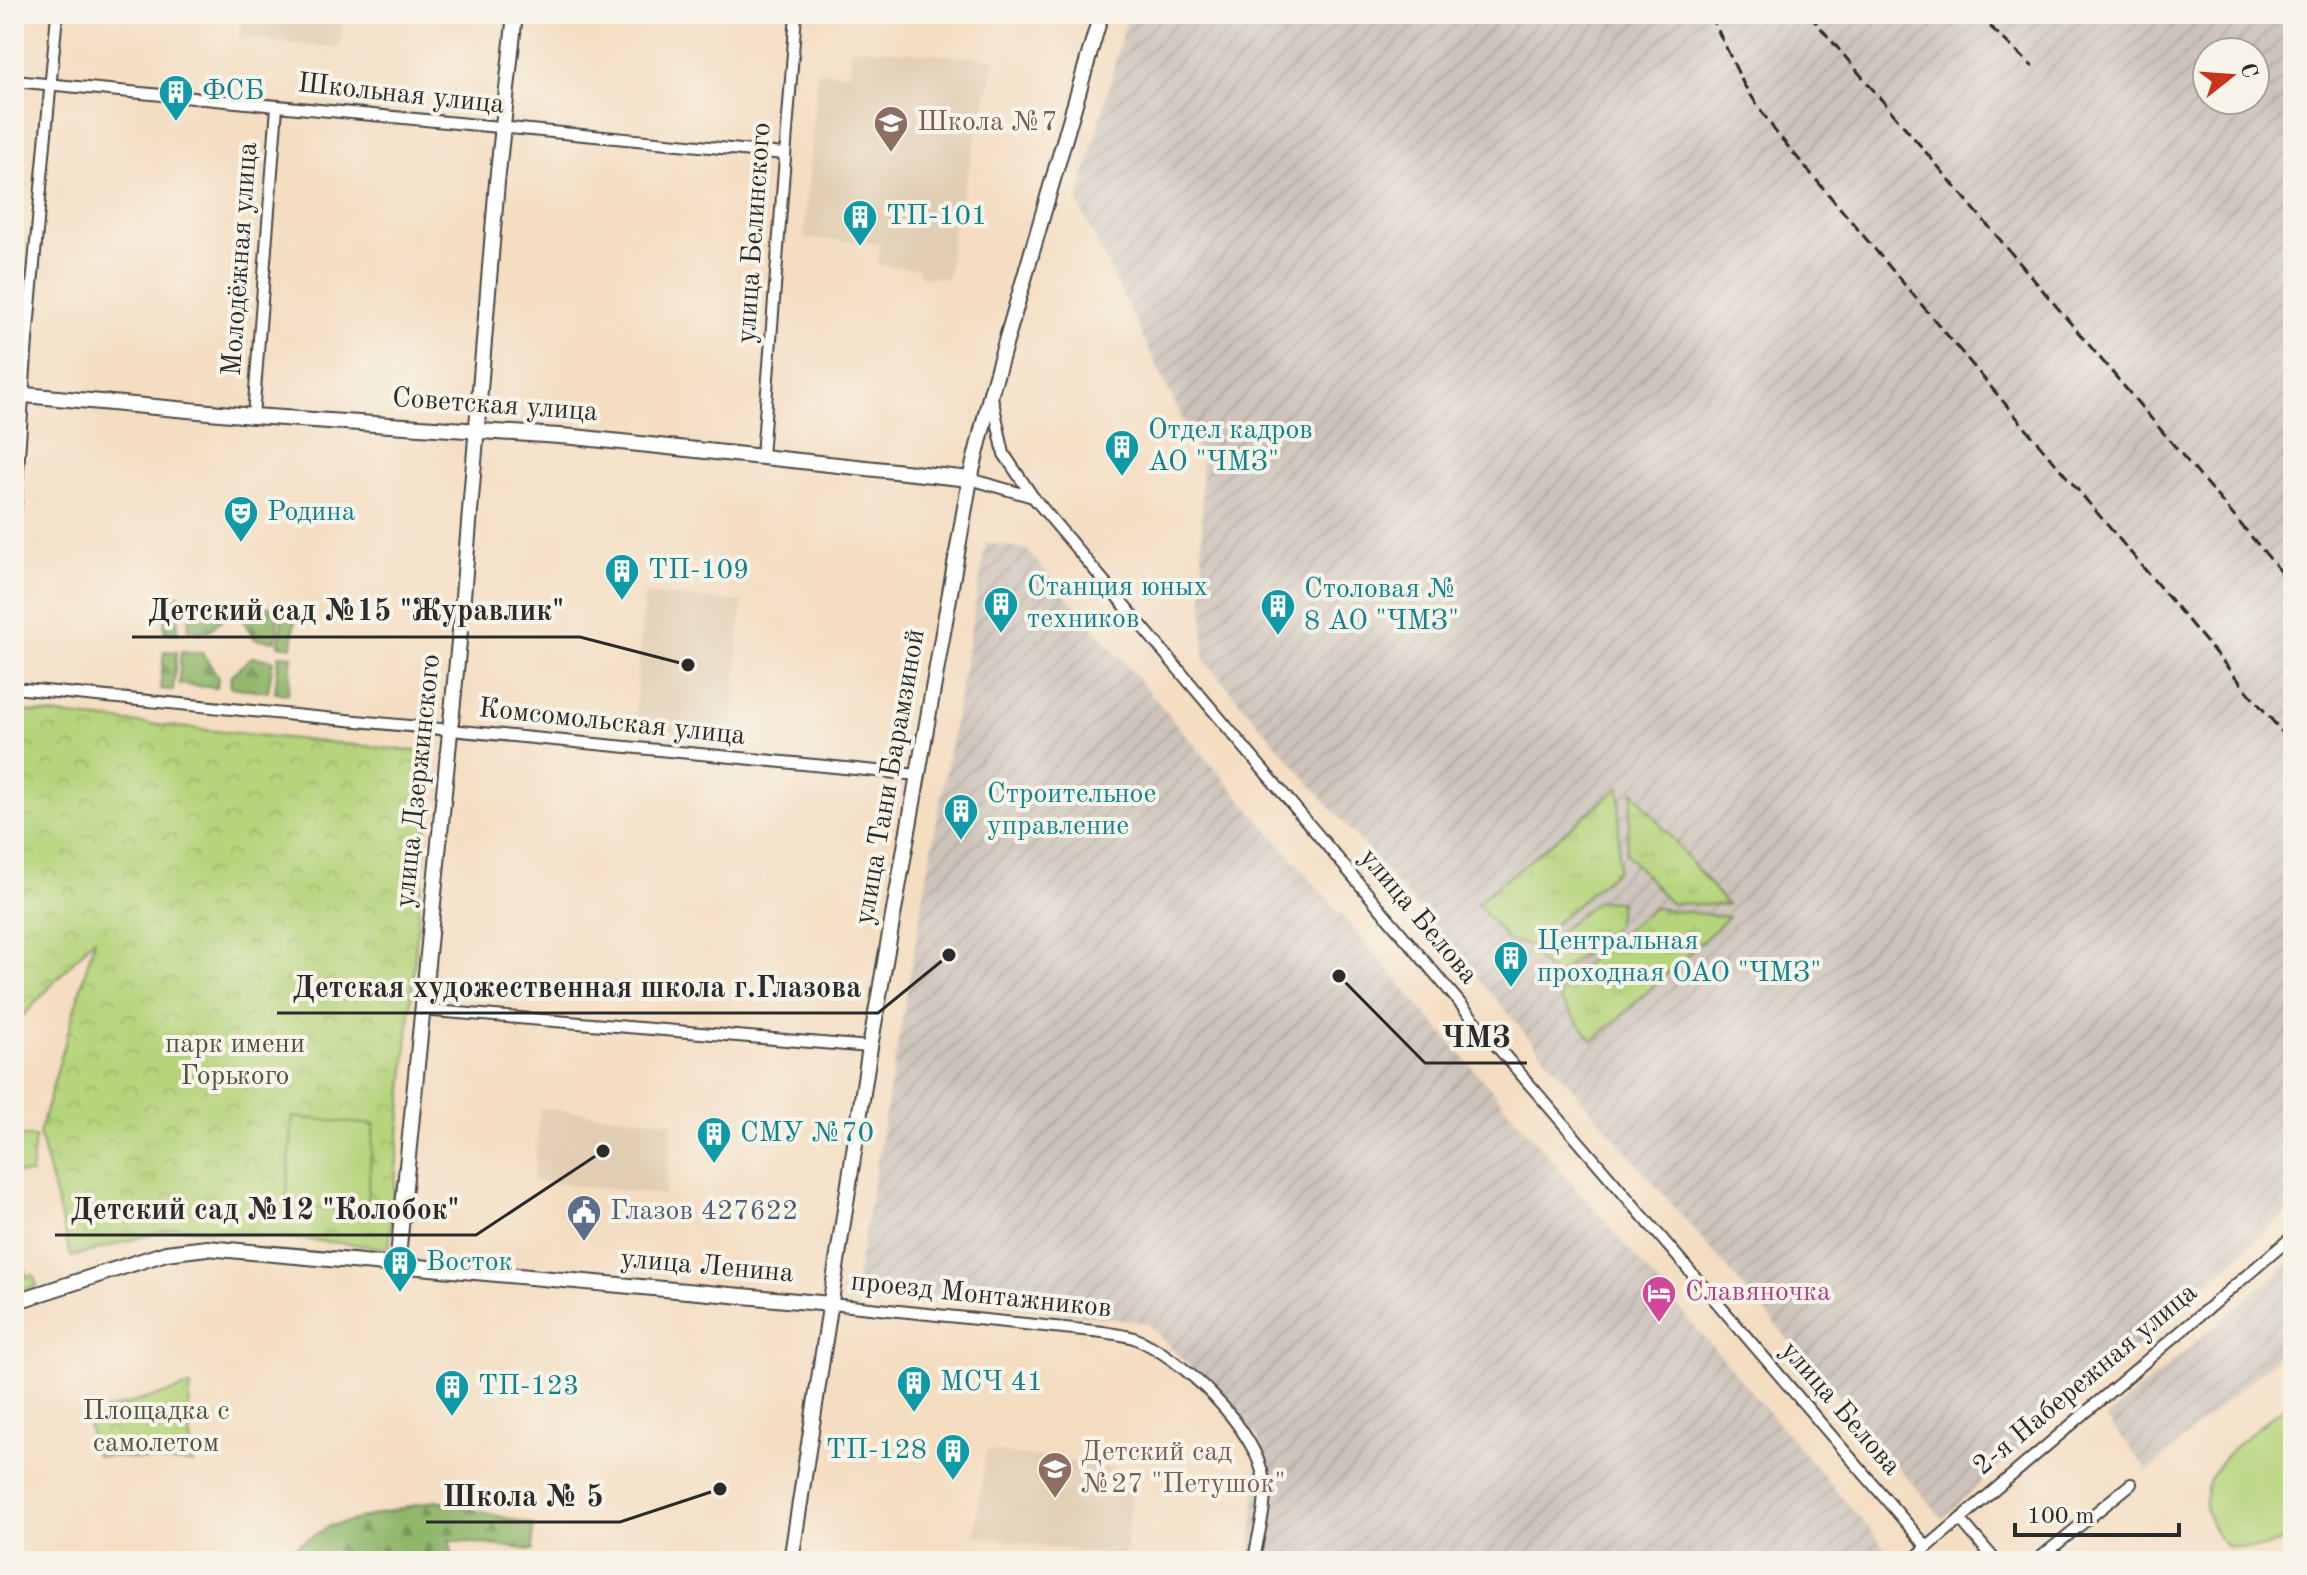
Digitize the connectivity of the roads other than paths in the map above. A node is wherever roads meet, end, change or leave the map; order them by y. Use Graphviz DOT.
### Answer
graph roads {
  1 [pos="57,14"];
  2 [pos="515,14"];
  3 [pos="796,14"];
  4 [pos="1101,14"];
  5 [pos="14,81"];
  6 [pos="51,84"];
  7 [pos="277,107"];
  8 [pos="504,129"];
  9 [pos="784,154"];
  10 [pos="991,393"];
  11 [pos="18,394"];
  12 [pos="253,416"];
  13 [pos="477,429"];
  14 [pos="762,456"];
  15 [pos="970,479"];
  16 [pos="1033,497"];
  17 [pos="14,528"];
  18 [pos="14,688"];
  19 [pos="449,731"];
  20 [pos="918,775"];
  21 [pos="422,1010"];
  22 [pos="870,1047"];
  23 [pos="2293,1236"];
  24 [pos="397,1267"];
  25 [pos="14,1302"];
  26 [pos="831,1304"];
  27 [pos="2131,1484"];
  28 [pos="1960,1519"];
  29 [pos="1927,1547"];
  30 [pos="791,1561"];
  31 [pos="1254,1561"];
  32 [pos="1911,1561"];
  33 [pos="1996,1561"];
  34 [pos="2036,1561"];
  1 -- 6 [label="street"];
  2 -- 8 [label="street, улица Дзержинского"];
  3 -- 9 [label="street, улица Белинского"];
  4 -- 10 [label="street, улица Тани Барамзиной"];
  5 -- 6 [label="street, Школьная улица"];
  6 -- 7 [label="street, Школьная улица"];
  6 -- 11 [label="street"];
  7 -- 8 [label="street, Школьная улица"];
  7 -- 12 [label="street, Молодёжная улица"];
  8 -- 9 [label="street, Школьная улица"];
  8 -- 13 [label="street, улица Дзержинского"];
  9 -- 14 [label="street, улица Белинского"];
  10 -- 15 [label="street, улица Тани Барамзиной"];
  10 -- 16 [label="street, улица Белова"];
  11 -- 12 [label="street, Советская улица"];
  11 -- 17 [label="street"];
  12 -- 13 [label="street, Советская улица"];
  13 -- 14 [label="street, Советская улица"];
  13 -- 19 [label="street, улица Дзержинского"];
  14 -- 15 [label="street, Советская улица"];
  15 -- 16 [label="street"];
  15 -- 20 [label="street, улица Тани Барамзиной"];
  16 -- 29 [label="street, улица Белова"];
  18 -- 19 [label="street, Комсомольская улица"];
  19 -- 20 [label="street, Комсомольская улица"];
  19 -- 21 [label="street, улица Дзержинского"];
  20 -- 22 [label="street, улица Тани Барамзиной"];
  21 -- 22 [label="street"];
  21 -- 24 [label="street, улица Дзержинского"];
  22 -- 26 [label="street, улица Тани Барамзиной"];
  23 -- 28 [label="street, 2-я Набережная улица"];
  24 -- 25 [label="street, улица Ленина"];
  24 -- 26 [label="street, улица Ленина"];
  26 -- 30 [label="street, улица Тани Барамзиной"];
  26 -- 31 [label="street, проезд Монтажников"];
  27 -- 34 [label="street"];
  28 -- 29 [label="street, 2-я Набережная улица"];
  28 -- 33 [label="street"];
  29 -- 32 [label="street, 2-я Набережная улица"];
}
